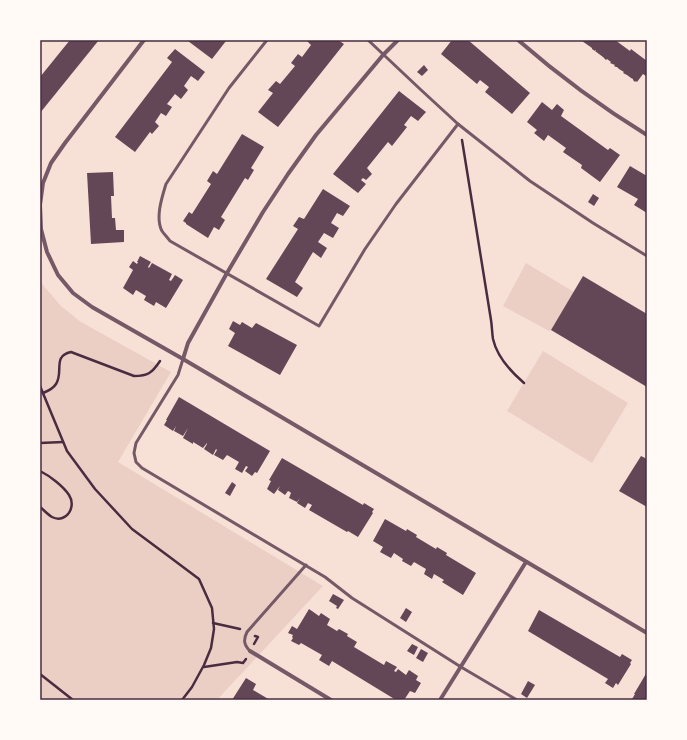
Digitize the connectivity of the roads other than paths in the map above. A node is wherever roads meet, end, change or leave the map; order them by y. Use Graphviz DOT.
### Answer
graph roads {
  1 [pos="144,40"];
  2 [pos="267,40"];
  3 [pos="368,40"];
  4 [pos="398,40"];
  5 [pos="518,40"];
  6 [pos="383,55"];
  7 [pos="458,124"];
  8 [pos="647,136"];
  9 [pos="41,229"];
  10 [pos="647,256"];
  11 [pos="227,274"];
  12 [pos="183,359"];
  13 [pos="526,562"];
  14 [pos="306,566"];
  15 [pos="647,633"];
  16 [pos="250,651"];
  17 [pos="461,667"];
  18 [pos="331,700"];
  19 [pos="440,700"];
  20 [pos="517,700"];
  1 -- 9 [label="street"];
  2 -- 11 [label="lane"];
  3 -- 6 [label="lane"];
  4 -- 6 [label="street"];
  5 -- 8 [label="street"];
  6 -- 7 [label="lane"];
  6 -- 11 [label="street"];
  7 -- 10 [label="lane"];
  7 -- 11 [label="lane"];
  9 -- 12 [label="street"];
  11 -- 12 [label="street"];
  12 -- 13 [label="street"];
  12 -- 14 [label="lane"];
  13 -- 15 [label="street"];
  13 -- 17 [label="street"];
  14 -- 16 [label="lane"];
  14 -- 17 [label="lane"];
  16 -- 18 [label="street"];
  17 -- 19 [label="street"];
  17 -- 20 [label="lane"];
}
